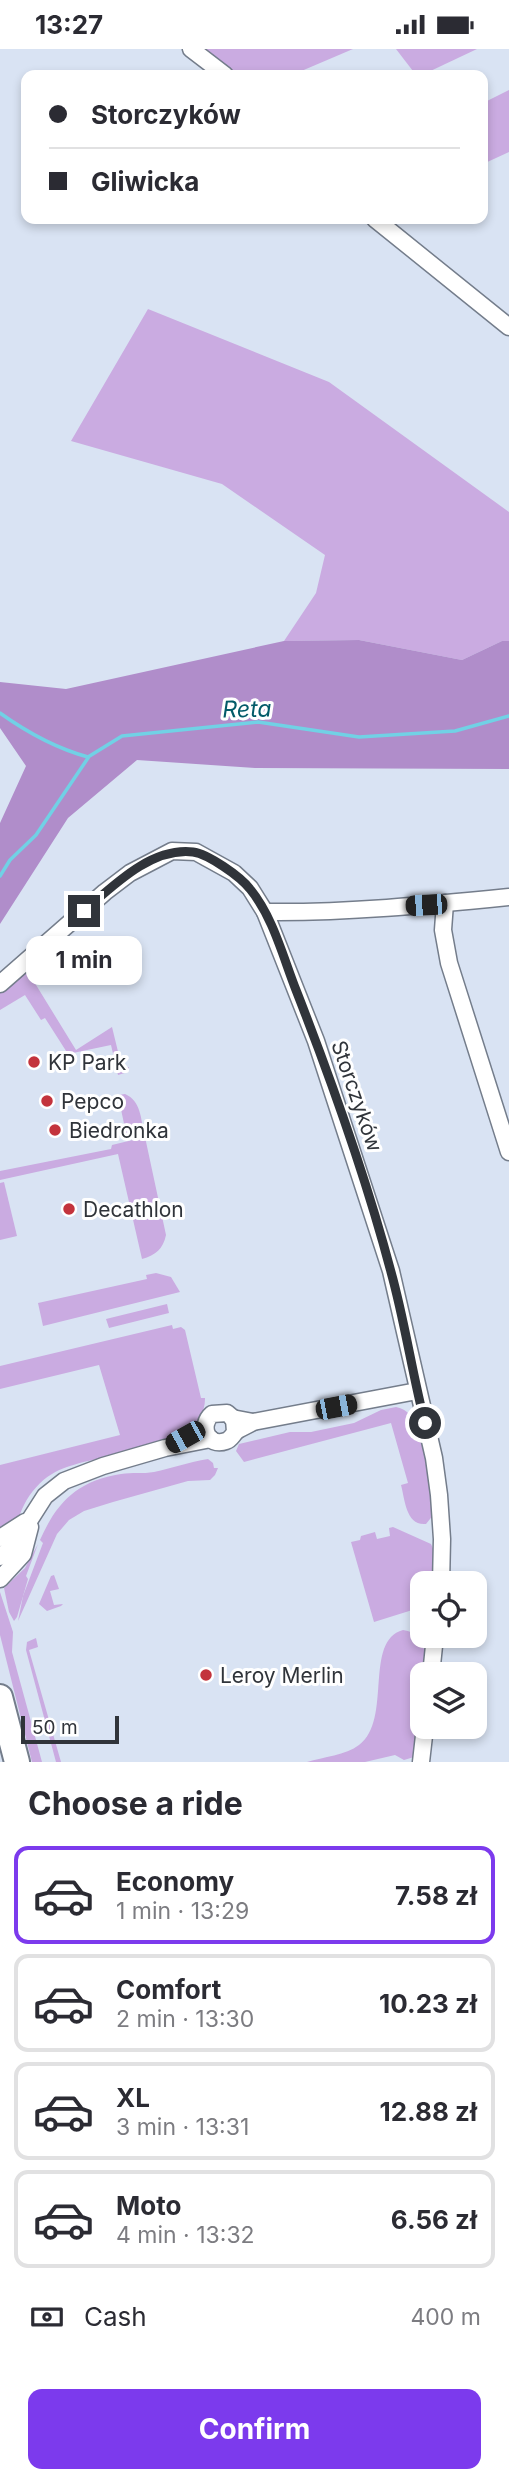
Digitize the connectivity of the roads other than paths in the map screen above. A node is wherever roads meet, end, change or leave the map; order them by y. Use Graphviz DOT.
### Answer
graph roads {
  1 [pos="191,49"];
  2 [pos="218,70"];
  3 [pos="381,224"];
  4 [pos="509,327"];
  5 [pos="509,897"];
  6 [pos="445,903"];
  7 [pos="265,912"];
  8 [pos="0,984"];
  9 [pos="509,1151"];
  10 [pos="417,1391"];
  11 [pos="233,1425"];
  12 [pos="208,1433"];
  13 [pos="31,1516"];
  14 [pos="0,1538"];
  15 [pos="0,1557"];
  16 [pos="441,1571"];
  17 [pos="0,1579"];
  18 [pos="0,1697"];
  19 [pos="424,1739"];
  20 [pos="17,1762"];
  21 [pos="421,1762"];
  1 -- 2 [label="street"];
  3 -- 4 [label="street"];
  5 -- 6 [label="street"];
  6 -- 7 [label="street"];
  6 -- 9 [label="street"];
  7 -- 8 [label="street, Storczyków"];
  7 -- 10 [label="street, Storczyków"];
  10 -- 11 [label="street"];
  10 -- 16 [label="street, Storczyków"];
  11 -- 12 [label="street"];
  11 -- 12 [label="street"];
  12 -- 13 [label="street"];
  13 -- 14 [label="street"];
  13 -- 15 [label="street"];
  13 -- 17 [label="street"];
  18 -- 20 [label="main road"];
  19 -- 21 [label="street"];
}
